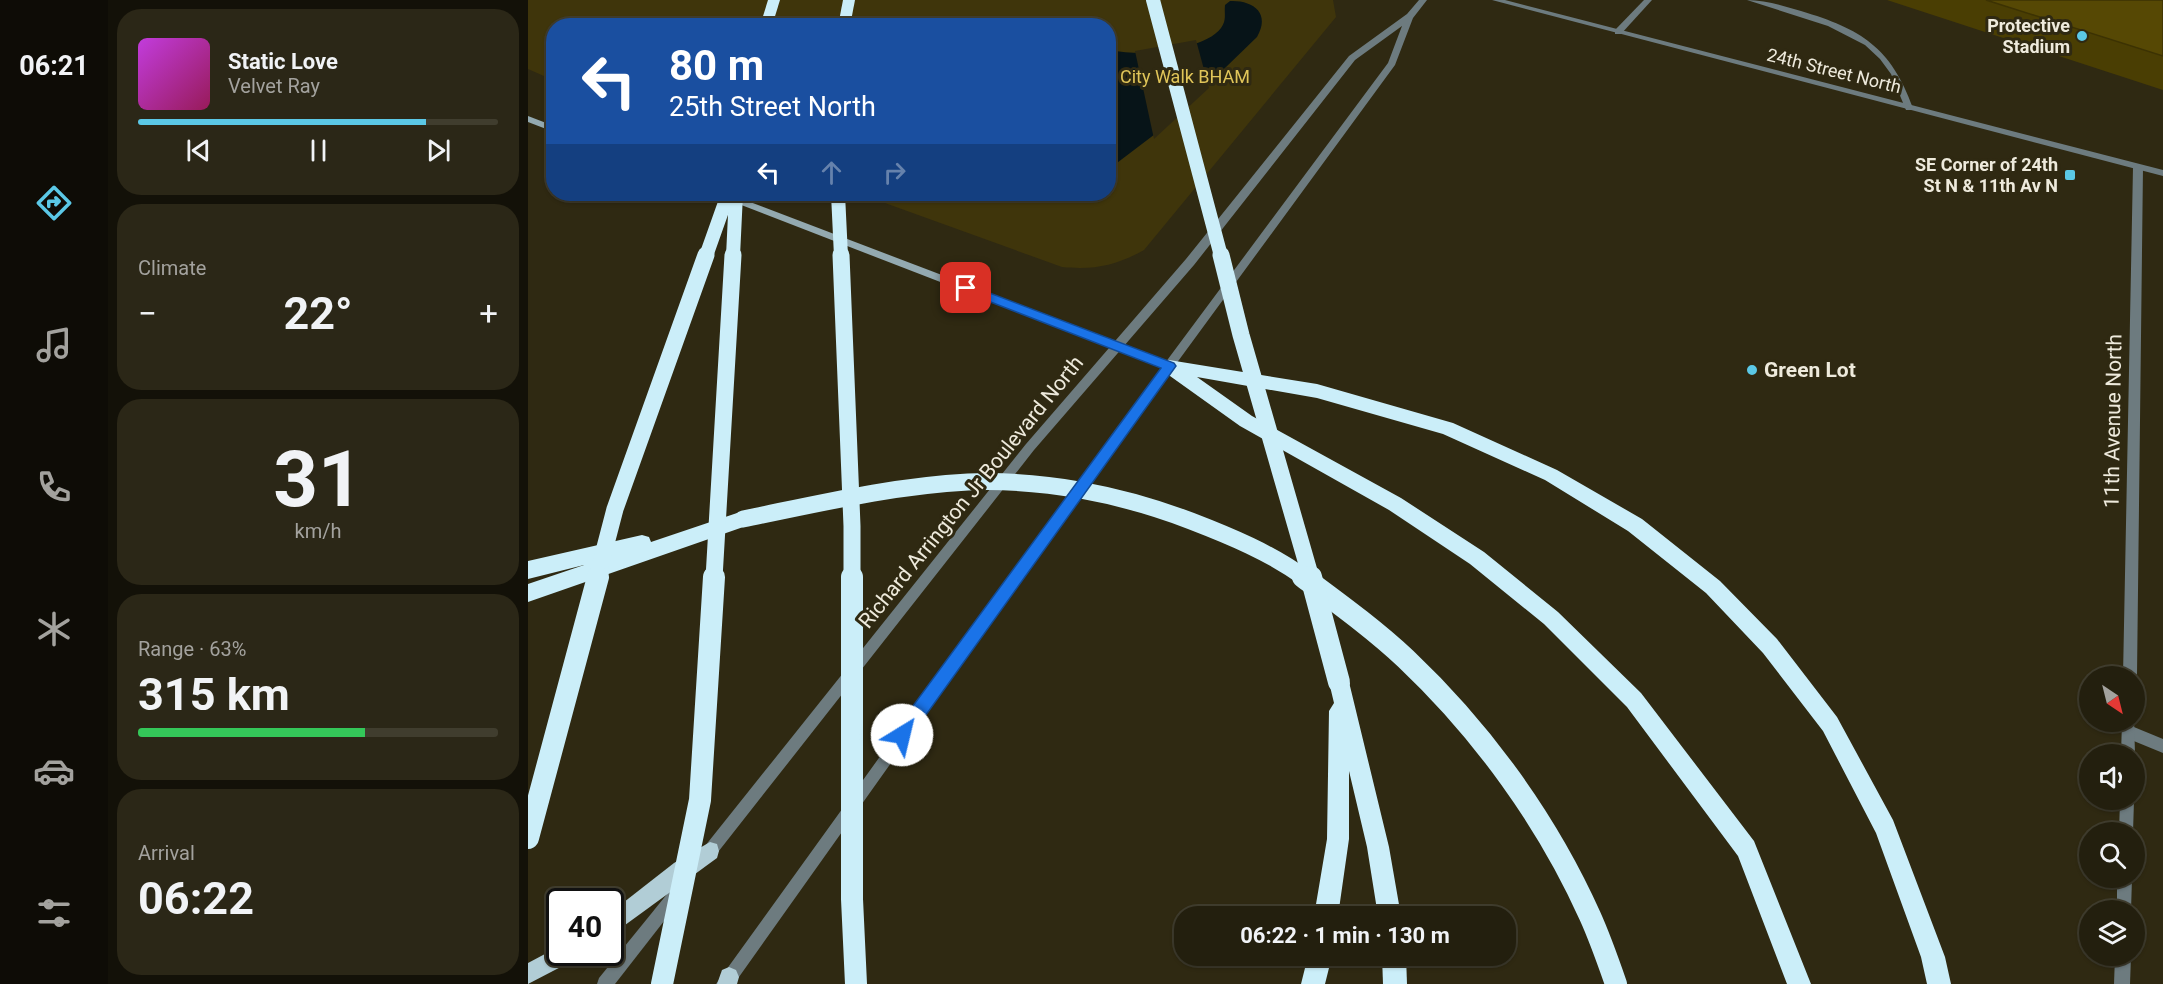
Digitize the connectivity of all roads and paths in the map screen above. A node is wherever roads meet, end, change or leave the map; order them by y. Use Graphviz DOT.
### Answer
graph roads {
  1 [pos="774,0"];
  2 [pos="849,0"];
  3 [pos="1153,0"];
  4 [pos="1422,0"];
  5 [pos="1496,0"];
  6 [pos="1648,0"];
  7 [pos="1751,0"];
  8 [pos="1410,16"];
  9 [pos="768,18"];
  10 [pos="846,18"];
  11 [pos="1618,32"];
  12 [pos="1909,108"];
  13 [pos="528,120"];
  14 [pos="546,126"];
  15 [pos="2138,167"];
  16 [pos="2163,173"];
  17 [pos="725,201"];
  18 [pos="736,201"];
  19 [pos="739,201"];
  20 [pos="838,201"];
  21 [pos="1118,346"];
  22 [pos="1169,366"];
  23 [pos="743,519"];
  24 [pos="528,570"];
  25 [pos="528,593"];
  26 [pos="2130,666"];
  27 [pos="1339,682"];
  28 [pos="2138,732"];
  29 [pos="2163,746"];
  30 [pos="528,838"];
  31 [pos="710,851"];
  32 [pos="1328,906"];
  33 [pos="1388,906"];
  34 [pos="624,915"];
  35 [pos="546,964"];
  36 [pos="1318,966"];
  37 [pos="1394,966"];
  38 [pos="2123,966"];
  39 [pos="528,974"];
  40 [pos="726,982"];
  41 [pos="605,984"];
  42 [pos="662,984"];
  43 [pos="856,984"];
  44 [pos="1313,984"];
  45 [pos="1395,984"];
  46 [pos="1616,984"];
  47 [pos="1799,984"];
  48 [pos="1939,984"];
  49 [pos="2122,984"];
  1 -- 9 [label="highway"];
  2 -- 10 [label="highway"];
  3 -- 27 [label="highway, bridge"];
  4 -- 8 [label="street, Richard Arrington Jr Boulevard North"];
  5 -- 11 [label="street, 24th Street North"];
  6 -- 11 [label="street"];
  7 -- 12 [label="street"];
  8 -- 21 [label="street, Richard Arrington Jr Boulevard North"];
  8 -- 22 [label="street, Richard Arrington Jr Boulevard North"];
  11 -- 12 [label="street, 24th Street North"];
  12 -- 15 [label="street, 24th Street North"];
  13 -- 14 [label="main road"];
  15 -- 16 [label="street, 24th Street North"];
  15 -- 26 [label="street, 11th Avenue North"];
  17 -- 30 [label="highway, bridge"];
  18 -- 42 [label="highway, bridge"];
  19 -- 21 [label="main road"];
  20 -- 43 [label="highway, bridge"];
  21 -- 22 [label="main road"];
  21 -- 31 [label="street, Richard Arrington Jr Boulevard North"];
  22 -- 40 [label="street, Richard Arrington Jr Boulevard North"];
  22 -- 47 [label="highway"];
  22 -- 48 [label="highway"];
  23 -- 24 [label="highway, bridge"];
  23 -- 25 [label="highway, bridge"];
  23 -- 46 [label="highway, bridge"];
  27 -- 32 [label="highway"];
  27 -- 33 [label="highway"];
  28 -- 29 [label="street"];
  31 -- 34 [label="main road"];
  31 -- 41 [label="street, Richard Arrington Jr Boulevard North"];
  35 -- 39 [label="main road"];
  36 -- 44 [label="highway"];
  37 -- 45 [label="highway"];
  38 -- 49 [label="street"];
}
